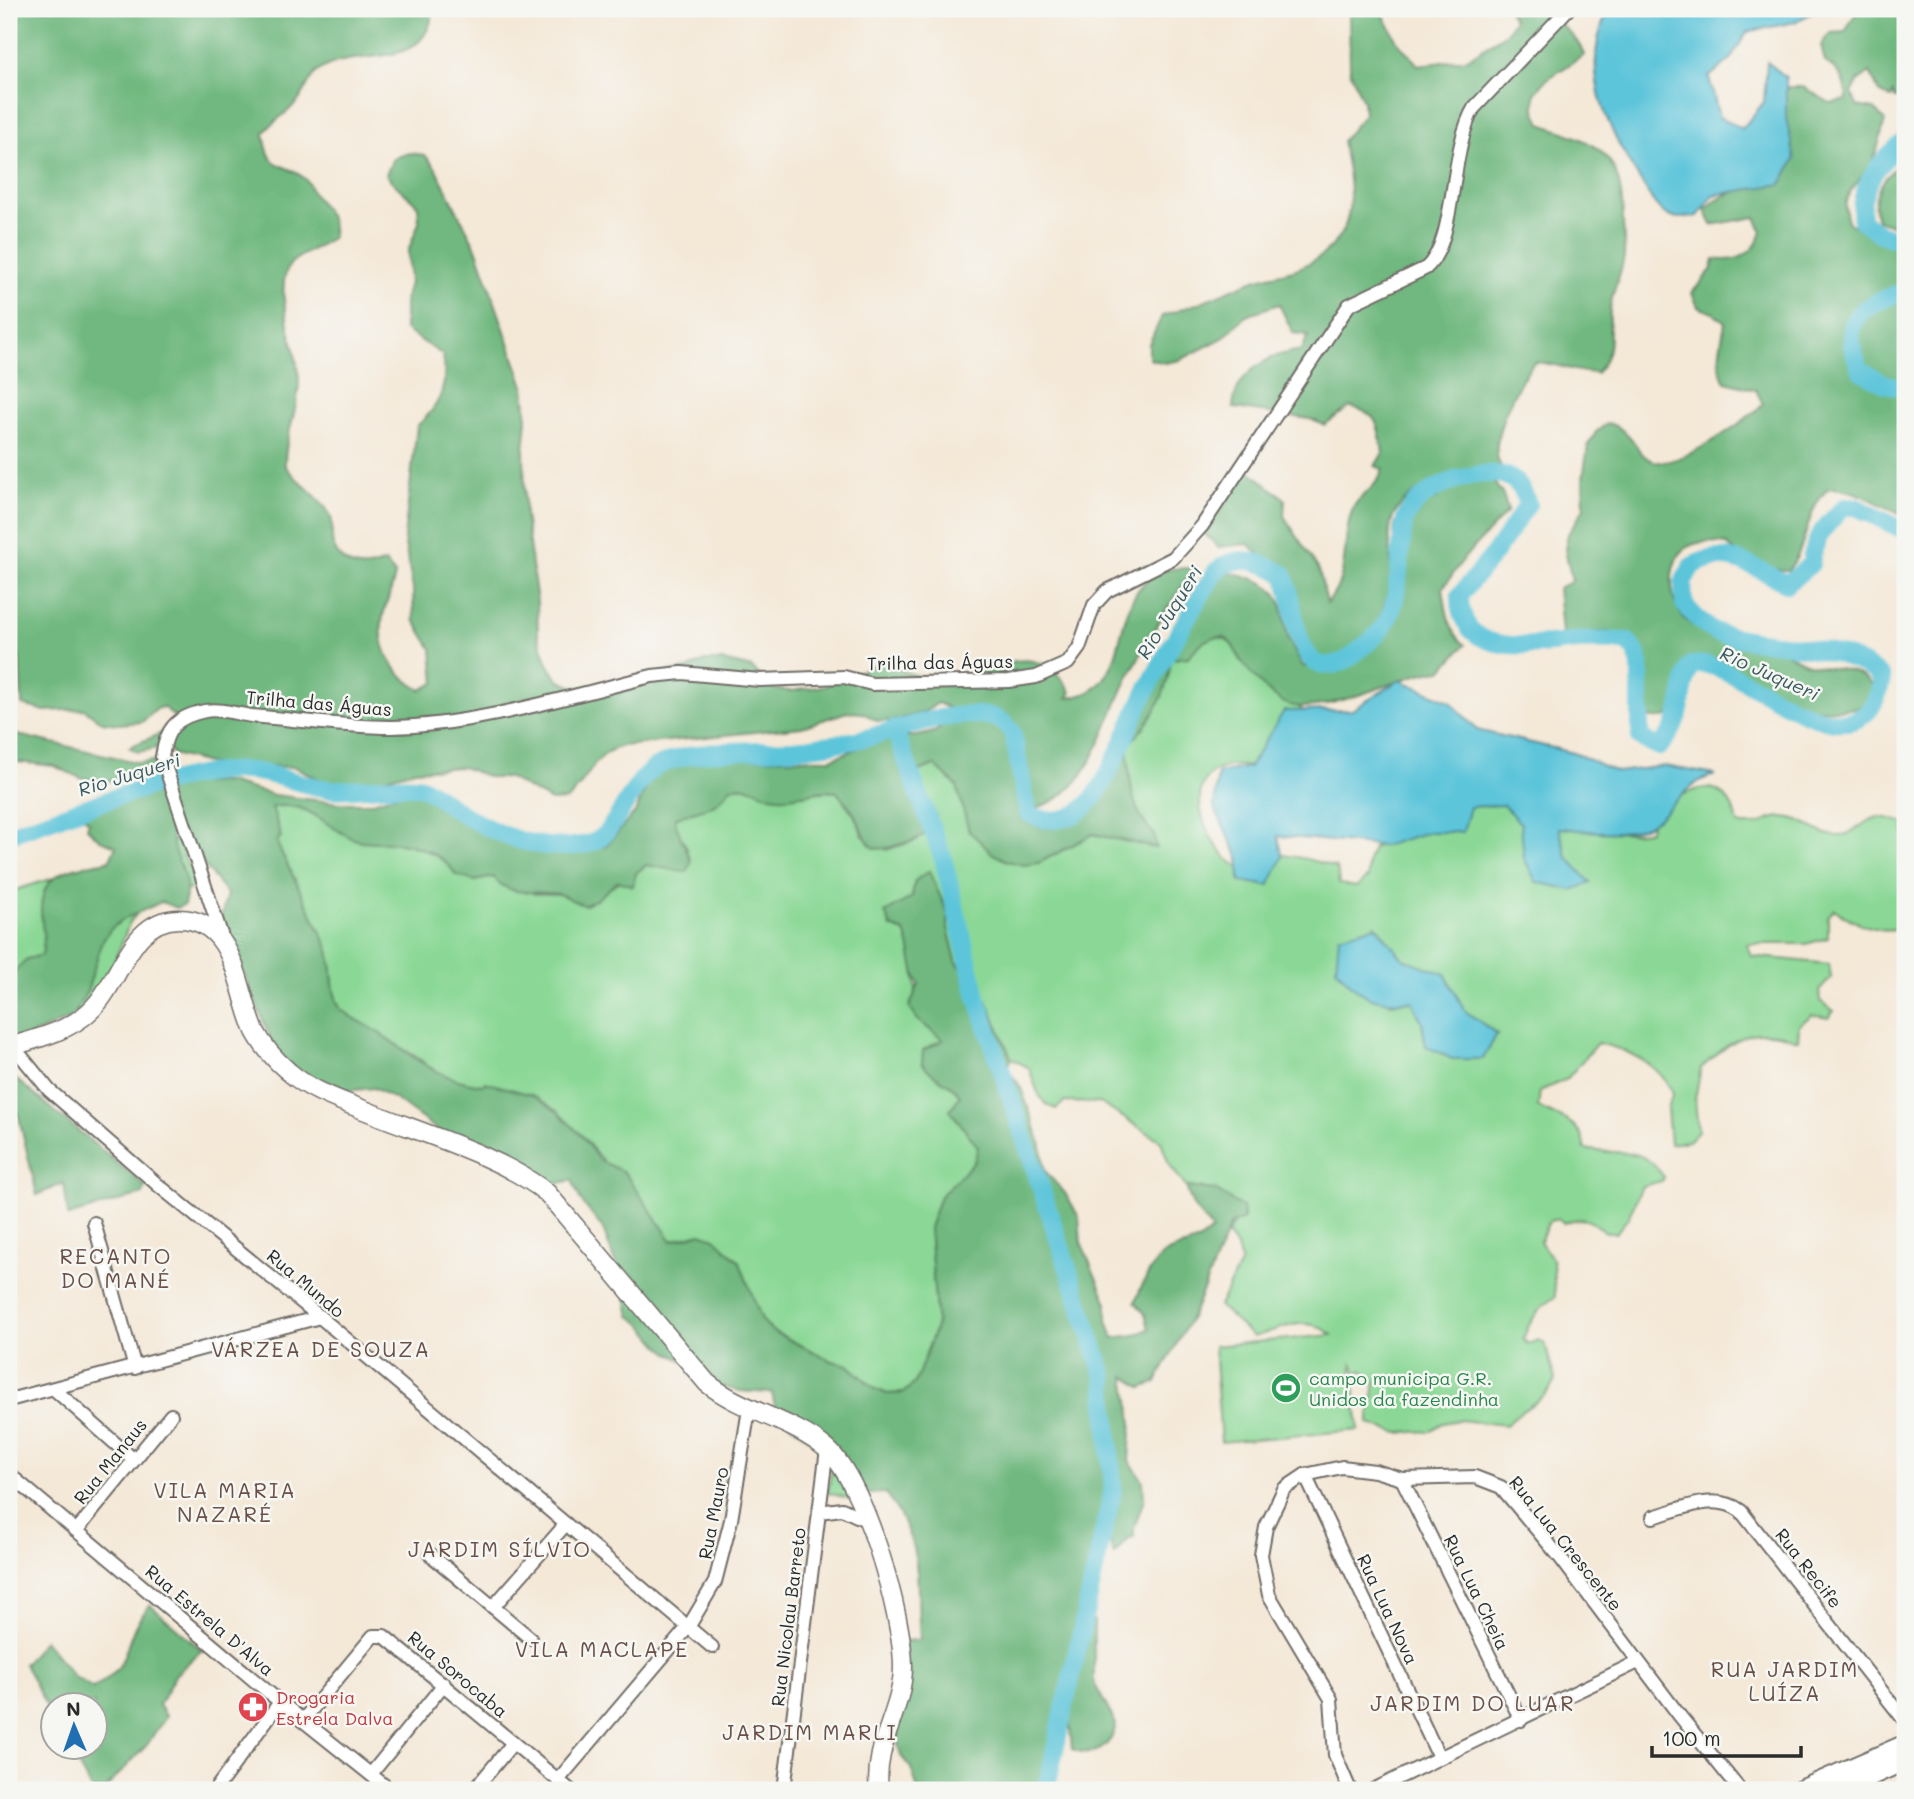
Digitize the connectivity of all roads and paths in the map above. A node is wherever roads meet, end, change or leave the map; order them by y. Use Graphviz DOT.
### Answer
graph roads {
  1 [pos="1568,9"];
  2 [pos="222,937"];
  3 [pos="11,1047"];
  4 [pos="93,1223"];
  5 [pos="320,1317"];
  6 [pos="135,1368"];
  7 [pos="54,1389"];
  8 [pos="9,1400"];
  9 [pos="749,1409"];
  10 [pos="171,1415"];
  11 [pos="827,1449"];
  12 [pos="134,1460"];
  13 [pos="9,1474"];
  14 [pos="1305,1475"];
  15 [pos="1402,1479"];
  16 [pos="819,1512"];
  17 [pos="1653,1517"];
  18 [pos="868,1521"];
  19 [pos="566,1524"];
  20 [pos="77,1530"];
  21 [pos="431,1555"];
  22 [pos="493,1607"];
  23 [pos="688,1626"];
  24 [pos="530,1638"];
  25 [pos="712,1647"];
  26 [pos="1639,1662"];
  27 [pos="444,1684"];
  28 [pos="280,1702"];
  29 [pos="303,1720"];
  30 [pos="1521,1720"];
  31 [pos="1905,1721"];
  32 [pos="513,1743"];
  33 [pos="1905,1745"];
  34 [pos="1439,1757"];
  35 [pos="1905,1760"];
  36 [pos="371,1774"];
  37 [pos="559,1779"];
  38 [pos="215,1790"];
  39 [pos="390,1790"];
  40 [pos="474,1790"];
  41 [pos="570,1790"];
  42 [pos="784,1790"];
  43 [pos="879,1790"];
  44 [pos="1350,1790"];
  45 [pos="1373,1790"];
  46 [pos="1740,1790"];
  47 [pos="1802,1790"];
  48 [pos="1838,1790"];
  1 -- 2 [label="street, Trilha das Águas"];
  2 -- 3 [label="street"];
  2 -- 9 [label="street"];
  3 -- 5 [label="street, Rua Mundo"];
  4 -- 6 [label="street"];
  5 -- 6 [label="street"];
  5 -- 19 [label="street, Rua Mundo"];
  6 -- 7 [label="street"];
  7 -- 8 [label="street"];
  7 -- 12 [label="street"];
  9 -- 11 [label="street"];
  9 -- 23 [label="street, Rua Mauro"];
  10 -- 12 [label="street, Rua Manaus"];
  11 -- 16 [label="street, Rua Nicolau Barreto"];
  11 -- 18 [label="street"];
  12 -- 20 [label="street, Rua Manaus"];
  13 -- 20 [label="street, Rua Estrela D'Alva"];
  14 -- 15 [label="street, Rua Lua Crescente"];
  14 -- 34 [label="street, Rua Lua Nova"];
  14 -- 44 [label="street, Rua Lua Crescente"];
  15 -- 26 [label="street, Rua Lua Crescente"];
  15 -- 30 [label="street, Rua Lua Cheia"];
  16 -- 18 [label="street"];
  16 -- 42 [label="street, Rua Nicolau Barreto"];
  17 -- 31 [label="street, Rua Recife"];
  18 -- 43 [label="street"];
  19 -- 22 [label="street"];
  19 -- 23 [label="street, Rua Mundo"];
  20 -- 28 [label="street, Rua Estrela D'Alva"];
  21 -- 22 [label="street"];
  22 -- 24 [label="street"];
  23 -- 25 [label="street, Rua Mundo"];
  23 -- 37 [label="street, Rua Mauro"];
  26 -- 30 [label="street"];
  26 -- 46 [label="street, Rua Lua Crescente"];
  27 -- 29 [label="street, Rua Sorocaba"];
  27 -- 32 [label="street, Rua Sorocaba"];
  27 -- 36 [label="street"];
  28 -- 29 [label="street, Rua Estrela D'Alva"];
  28 -- 38 [label="street"];
  29 -- 36 [label="street, Rua Estrela D'Alva"];
  30 -- 34 [label="street"];
  32 -- 37 [label="street, Rua Sorocaba"];
  32 -- 40 [label="street"];
  33 -- 47 [label="main road"];
  34 -- 45 [label="street"];
  35 -- 48 [label="main road"];
  36 -- 39 [label="street, Rua Estrela D'Alva"];
  37 -- 41 [label="street, Rua Sorocaba"];
}
